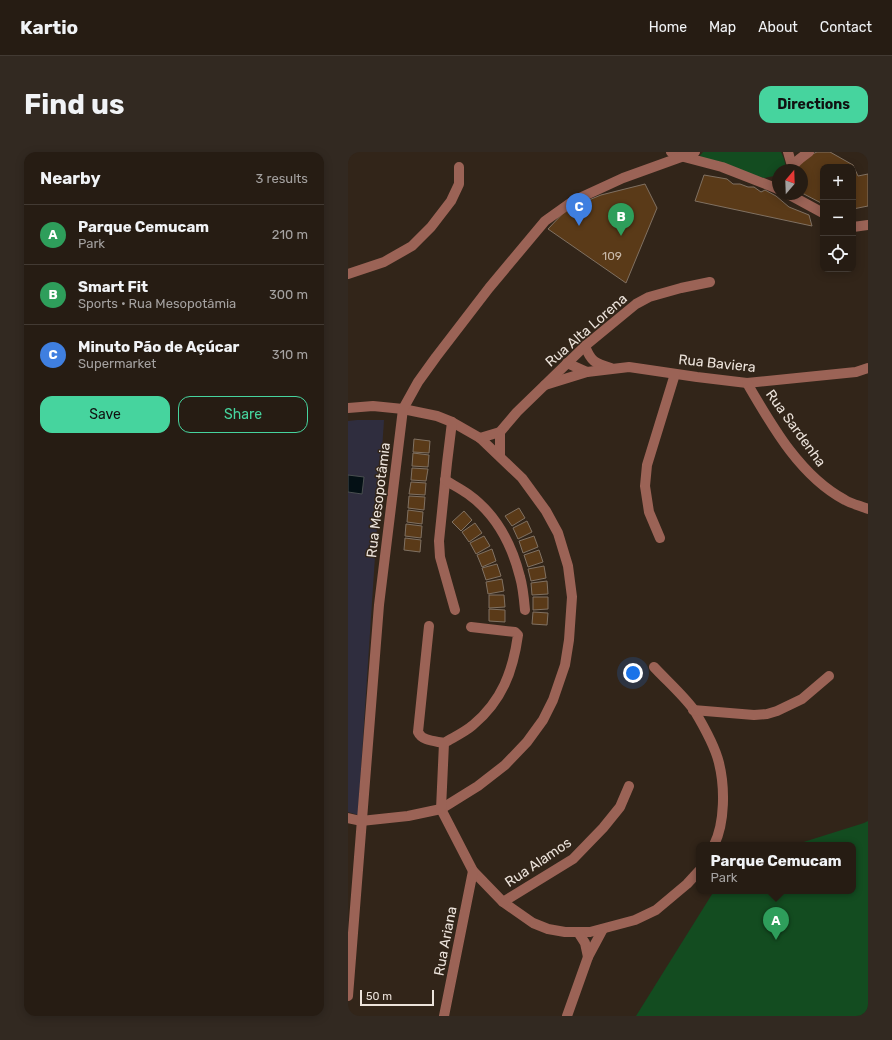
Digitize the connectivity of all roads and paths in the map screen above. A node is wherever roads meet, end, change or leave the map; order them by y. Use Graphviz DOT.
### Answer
graph roads {
  1 [pos="671,152"];
  2 [pos="695,152"];
  3 [pos="788,152"];
  4 [pos="809,152"];
  5 [pos="684,157"];
  6 [pos="790,164"];
  7 [pos="796,164"];
  8 [pos="459,167"];
  9 [pos="772,187"];
  10 [pos="799,200"];
  11 [pos="820,211"];
  12 [pos="868,225"];
  13 [pos="856,227"];
  14 [pos="348,274"];
  15 [pos="710,282"];
  16 [pos="585,346"];
  17 [pos="567,363"];
  18 [pos="613,368"];
  19 [pos="868,368"];
  20 [pos="587,372"];
  21 [pos="675,374"];
  22 [pos="747,383"];
  23 [pos="543,386"];
  24 [pos="348,408"];
  25 [pos="403,409"];
  26 [pos="452,422"];
  27 [pos="500,432"];
  28 [pos="480,438"];
  29 [pos="500,456"];
  30 [pos="445,480"];
  31 [pos="868,509"];
  32 [pos="660,538"];
  33 [pos="455,610"];
  34 [pos="526,610"];
  35 [pos="429,626"];
  36 [pos="471,627"];
  37 [pos="654,667"];
  38 [pos="829,676"];
  39 [pos="693,710"];
  40 [pos="444,743"];
  41 [pos="630,786"];
  42 [pos="441,809"];
  43 [pos="348,818"];
  44 [pos="361,821"];
  45 [pos="716,842"];
  46 [pos="473,871"];
  47 [pos="696,874"];
  48 [pos="503,902"];
  49 [pos="603,929"];
  50 [pos="578,932"];
  51 [pos="588,957"];
  52 [pos="348,996"];
  53 [pos="444,1016"];
  54 [pos="567,1016"];
  1 -- 5 [label="street"];
  2 -- 5 [label="street, Rua Mesopotâmia"];
  3 -- 6 [label="street"];
  4 -- 7 [label="street"];
  5 -- 9 [label="street"];
  5 -- 25 [label="street, Rua Mesopotâmia"];
  8 -- 14 [label="street"];
  10 -- 11 [label="street"];
  12 -- 13 [label="street"];
  15 -- 16 [label="street, Rua Alta Lorena"];
  16 -- 17 [label="street, Rua Alta Lorena"];
  16 -- 18 [label="street"];
  17 -- 20 [label="street"];
  17 -- 23 [label="street, Rua Alta Lorena"];
  18 -- 20 [label="street, Rua Baviera"];
  18 -- 21 [label="street, Rua Baviera"];
  19 -- 22 [label="street, Rua Baviera"];
  20 -- 23 [label="street, Rua Baviera"];
  21 -- 22 [label="street, Rua Baviera"];
  21 -- 32 [label="street"];
  22 -- 31 [label="street, Rua Sardenha"];
  23 -- 27 [label="street, Rua Alta Lorena"];
  24 -- 25 [label="street"];
  25 -- 26 [label="street"];
  25 -- 44 [label="street, Rua Mesopotâmia"];
  26 -- 28 [label="street"];
  26 -- 30 [label="street"];
  27 -- 28 [label="street"];
  27 -- 29 [label="street"];
  28 -- 29 [label="street"];
  29 -- 42 [label="street"];
  30 -- 33 [label="street"];
  30 -- 34 [label="street"];
  35 -- 40 [label="street"];
  36 -- 40 [label="street"];
  37 -- 39 [label="street"];
  38 -- 39 [label="street"];
  39 -- 45 [label="street"];
  40 -- 42 [label="street"];
  41 -- 48 [label="street, Rua Alamos"];
  42 -- 44 [label="street"];
  42 -- 46 [label="street"];
  43 -- 44 [label="street"];
  44 -- 52 [label="street, Rua Mesopotâmia"];
  46 -- 48 [label="street"];
  46 -- 53 [label="street, Rua Ariana"];
  47 -- 49 [label="street"];
  48 -- 50 [label="street"];
  49 -- 50 [label="street"];
  49 -- 51 [label="street"];
  50 -- 51 [label="street"];
  51 -- 54 [label="street"];
}
